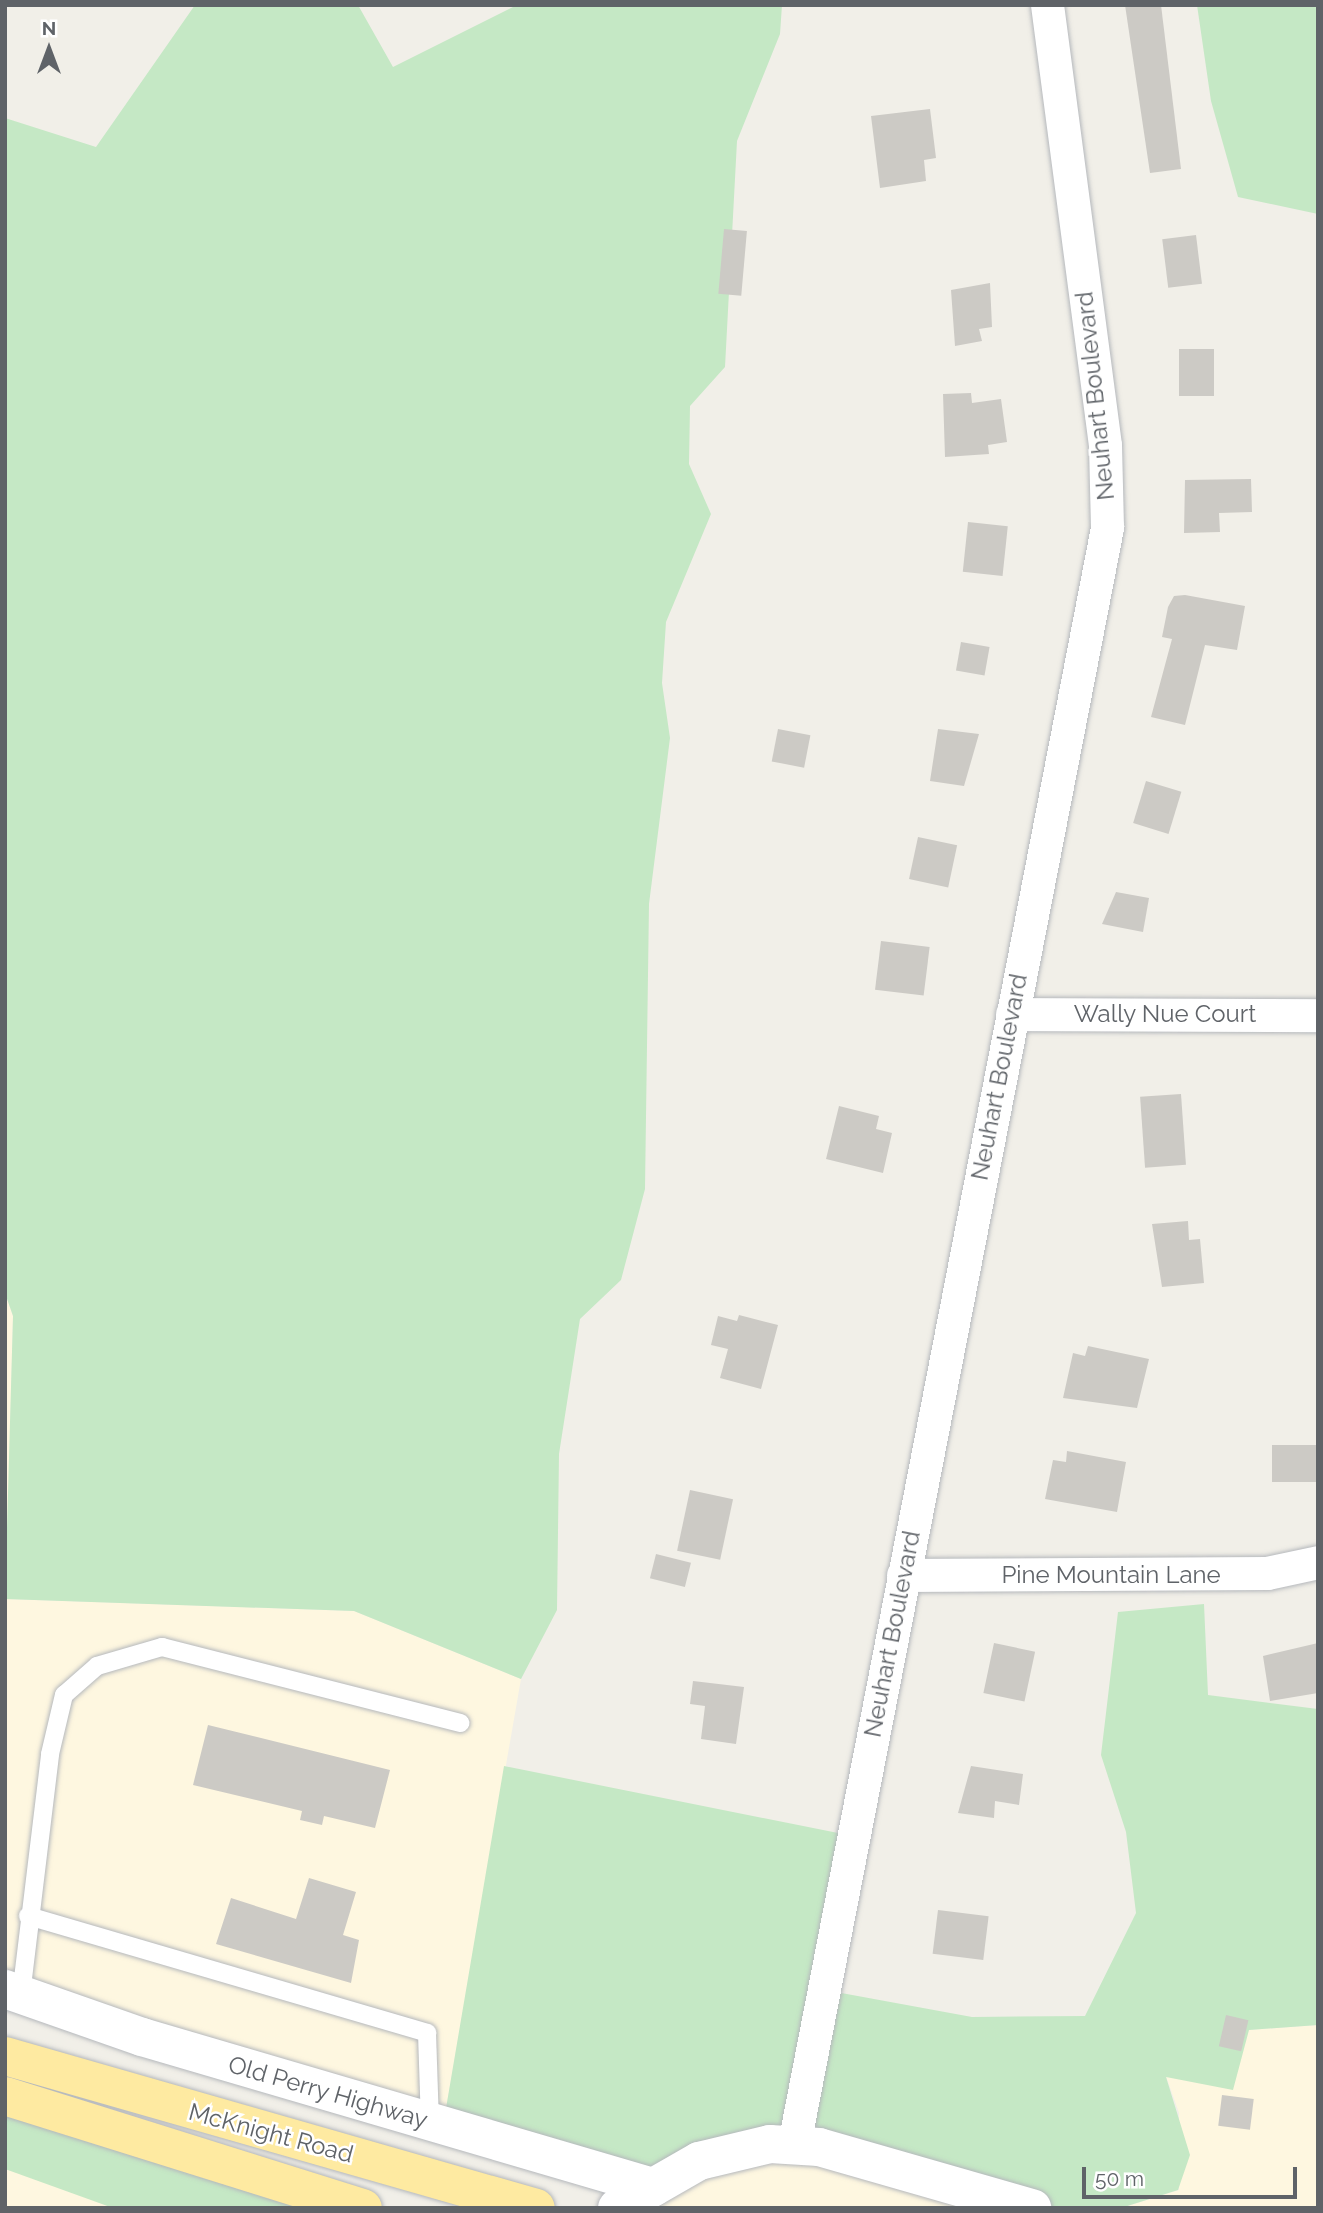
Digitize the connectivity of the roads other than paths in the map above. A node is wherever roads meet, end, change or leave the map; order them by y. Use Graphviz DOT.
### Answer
graph roads {
  1 [pos="1047,5"];
  2 [pos="1012,1014"];
  3 [pos="1318,1015"];
  4 [pos="1318,1562"];
  5 [pos="903,1575"];
  6 [pos="460,1723"];
  7 [pos="28,1916"];
  8 [pos="13,1992"];
  9 [pos="5,2056"];
  10 [pos="5,2096"];
  11 [pos="430,2122"];
  12 [pos="794,2144"];
  13 [pos="653,2187"];
  14 [pos="363,2208"];
  15 [pos="536,2208"];
  16 [pos="617,2208"];
  17 [pos="1032,2208"];
  1 -- 2 [label="street, Neuhart Boulevard"];
  2 -- 3 [label="street, Wally Nue Court"];
  2 -- 5 [label="street, Neuhart Boulevard"];
  4 -- 5 [label="street, Pine Mountain Lane"];
  5 -- 12 [label="street, Neuhart Boulevard"];
  6 -- 7 [label="lane"];
  7 -- 8 [label="lane"];
  7 -- 11 [label="lane"];
  8 -- 11 [label="street, Old Perry Highway"];
  9 -- 15 [label="highway, McKnight Road"];
  10 -- 14 [label="highway, McKnight Road"];
  11 -- 13 [label="street, Old Perry Highway"];
  12 -- 13 [label="street"];
  12 -- 17 [label="street"];
  13 -- 16 [label="street"];
}
